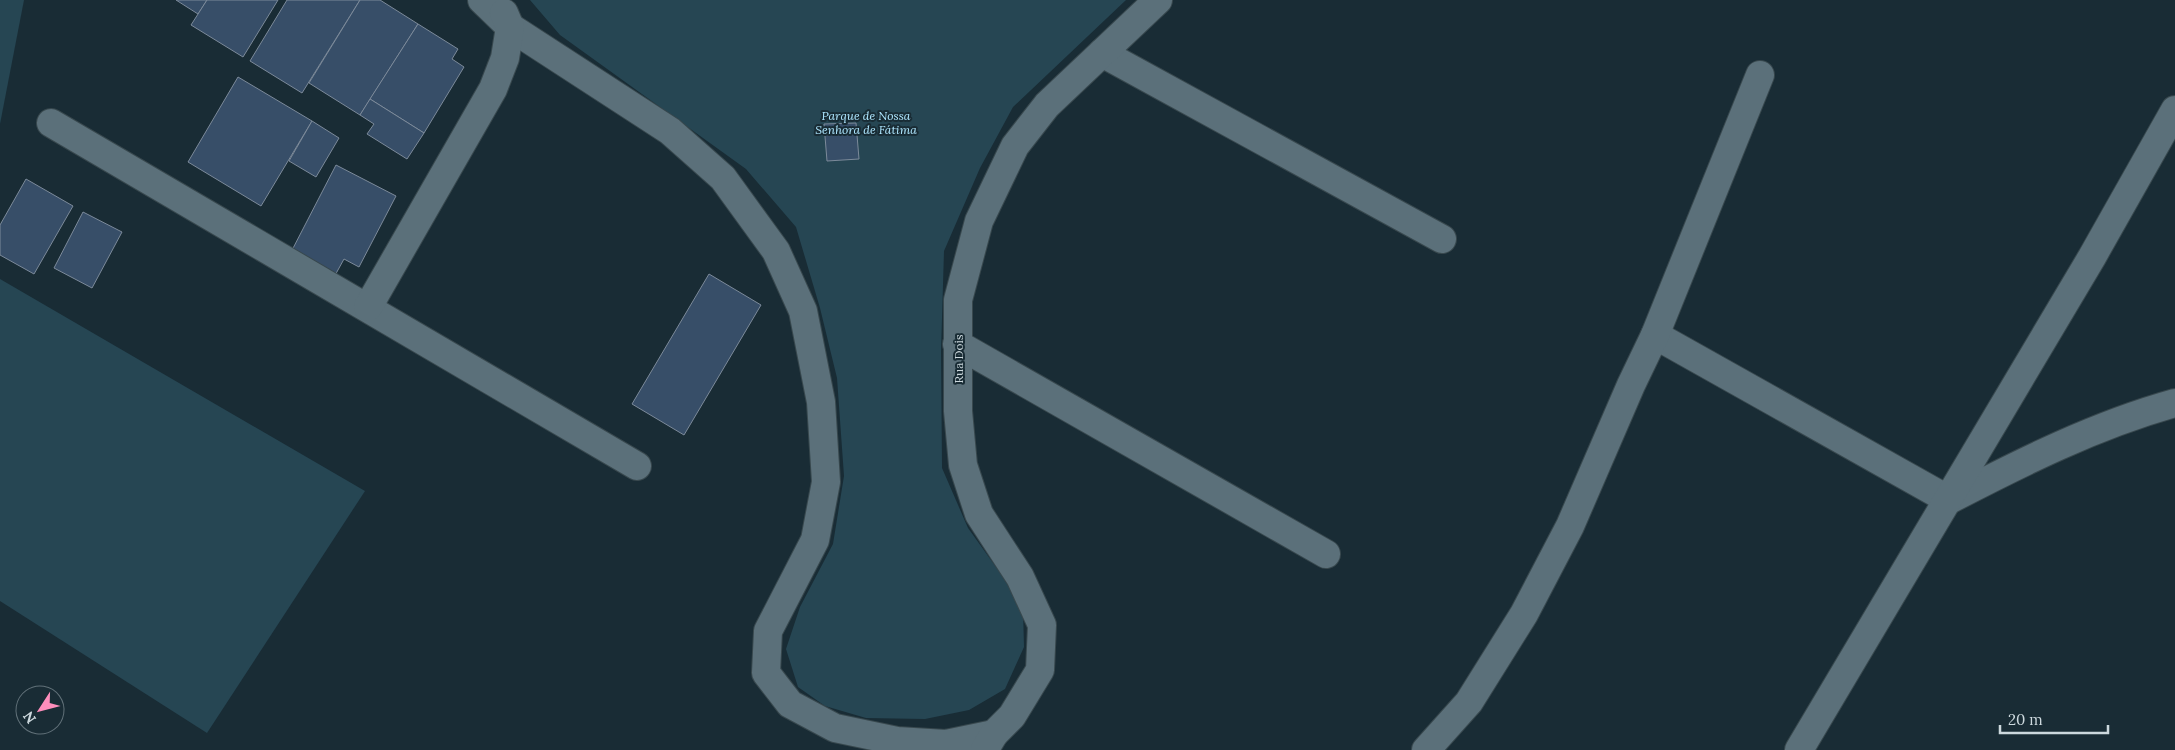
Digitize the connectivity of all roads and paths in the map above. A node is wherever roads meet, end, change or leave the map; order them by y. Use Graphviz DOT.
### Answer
graph roads {
  1 [pos="482,0"];
  2 [pos="498,0"];
  3 [pos="1158,0"];
  4 [pos="510,27"];
  5 [pos="1102,53"];
  6 [pos="1760,76"];
  7 [pos="2175,110"];
  8 [pos="51,123"];
  9 [pos="1442,239"];
  10 [pos="368,307"];
  11 [pos="1655,335"];
  12 [pos="957,344"];
  13 [pos="2175,404"];
  14 [pos="637,466"];
  15 [pos="1949,500"];
  16 [pos="1326,554"];
  17 [pos="989,742"];
  18 [pos="1426,750"];
  19 [pos="1799,750"];
  1 -- 4 [label="street"];
  2 -- 4 [label="street"];
  3 -- 5 [label="street, Rua Dois"];
  4 -- 10 [label="street"];
  4 -- 17 [label="street"];
  5 -- 9 [label="street"];
  5 -- 12 [label="street, Rua Dois"];
  6 -- 11 [label="street"];
  7 -- 15 [label="street"];
  8 -- 10 [label="street"];
  10 -- 14 [label="street"];
  11 -- 15 [label="street"];
  11 -- 18 [label="street"];
  12 -- 16 [label="street"];
  12 -- 17 [label="street, Rua Dois"];
  13 -- 15 [label="street"];
  15 -- 19 [label="street"];
}
